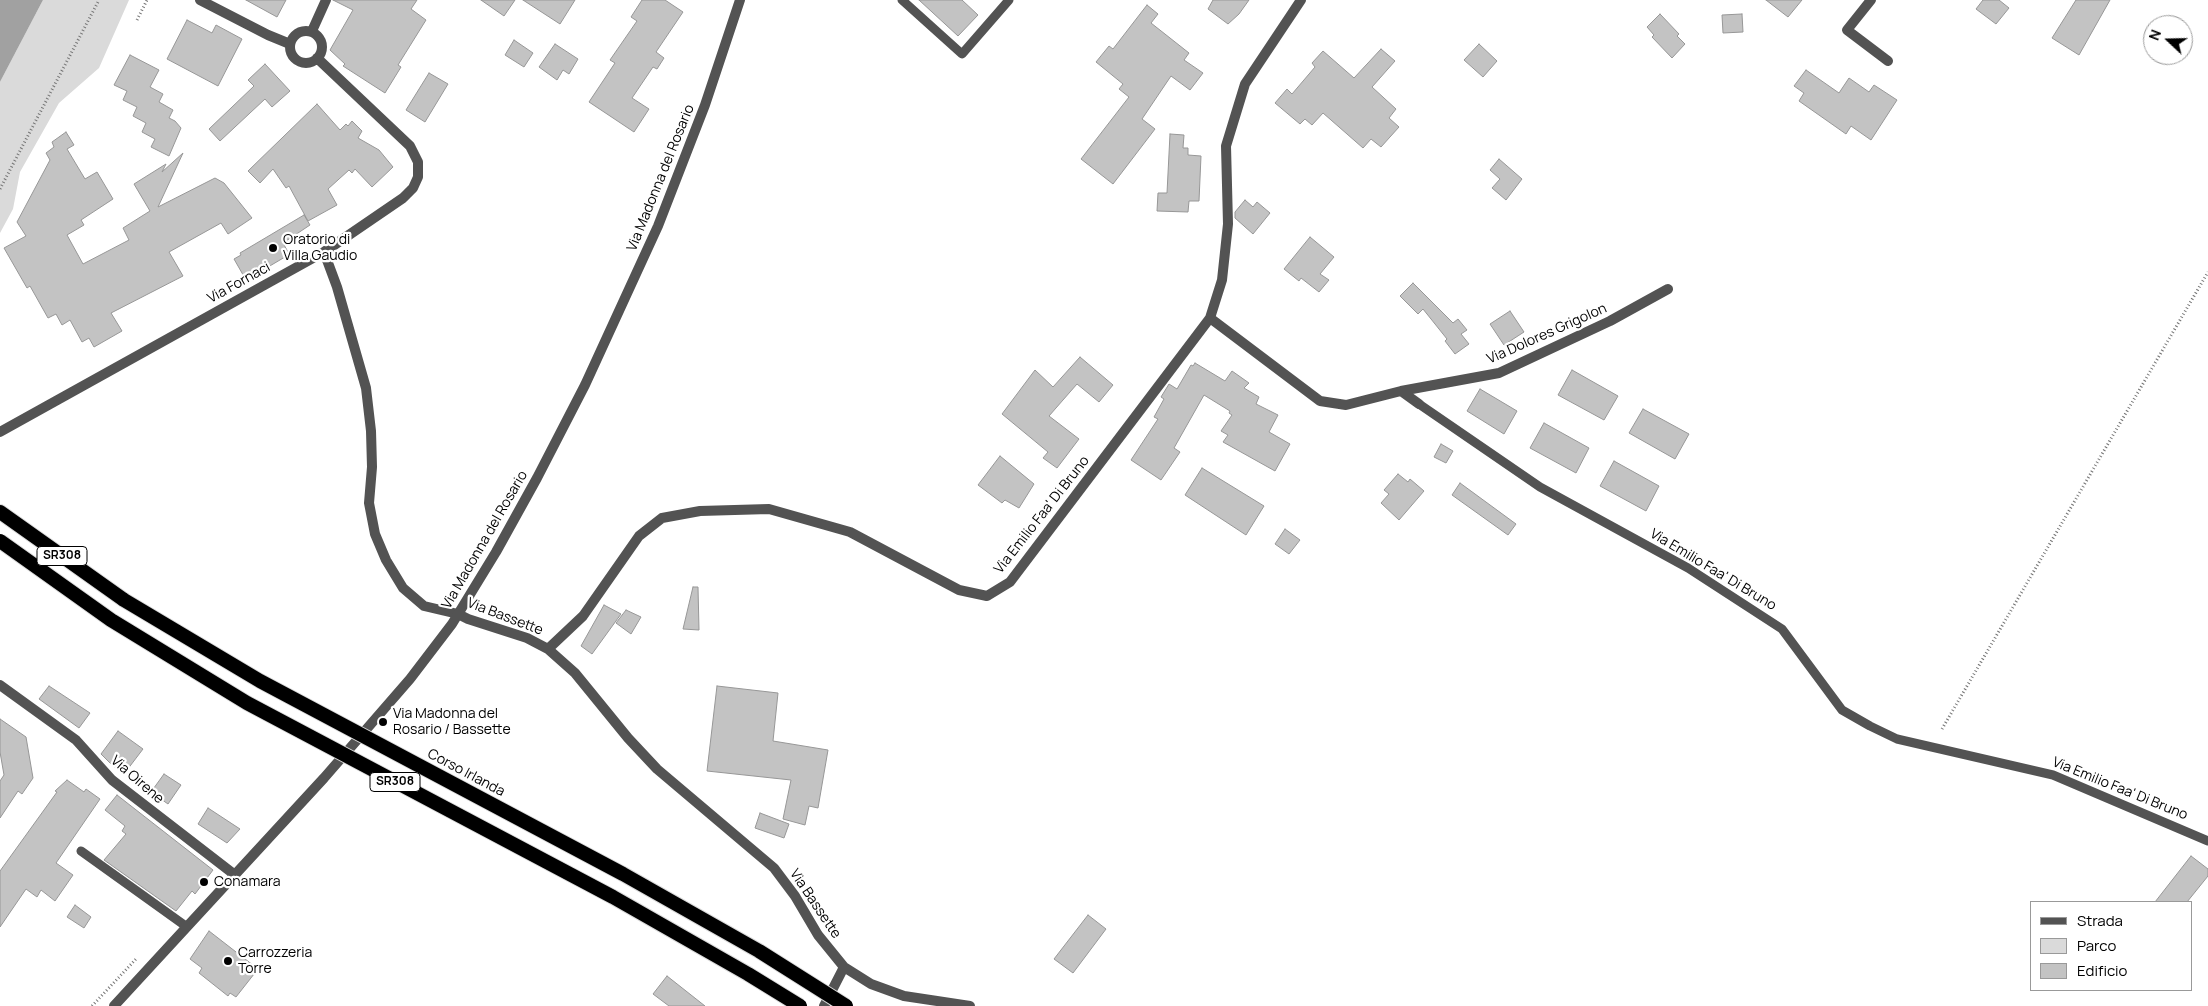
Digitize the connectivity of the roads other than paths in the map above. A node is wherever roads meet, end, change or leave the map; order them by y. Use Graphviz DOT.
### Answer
graph roads {
  1 [pos="200,0"];
  2 [pos="326,0"];
  3 [pos="740,0"];
  4 [pos="902,0"];
  5 [pos="1009,0"];
  6 [pos="1301,0"];
  7 [pos="1871,0"];
  8 [pos="312,31"];
  9 [pos="290,44"];
  10 [pos="317,58"];
  11 [pos="1888,61"];
  12 [pos="324,252"];
  13 [pos="1668,289"];
  14 [pos="1210,318"];
  15 [pos="1401,391"];
  16 [pos="1419,404"];
  17 [pos="0,432"];
  18 [pos="0,512"];
  19 [pos="0,540"];
  20 [pos="458,614"];
  21 [pos="548,648"];
  22 [pos="0,685"];
  23 [pos="2208,841"];
  24 [pos="81,851"];
  25 [pos="235,875"];
  26 [pos="187,927"];
  27 [pos="844,967"];
  28 [pos="114,1006"];
  29 [pos="800,1006"];
  30 [pos="824,1006"];
  31 [pos="846,1006"];
  32 [pos="970,1006"];
  1 -- 9 [label="street"];
  2 -- 8 [label="street"];
  3 -- 20 [label="street, Via Madonna del Rosario"];
  4 -- 5 [label="lane"];
  6 -- 14 [label="street, Via Emilio Faa' Di Bruno"];
  7 -- 11 [label="street"];
  8 -- 9 [label="street"];
  8 -- 10 [label="street"];
  9 -- 10 [label="street"];
  10 -- 12 [label="street, Via Fornaci"];
  12 -- 17 [label="street, Via Fornaci"];
  12 -- 20 [label="street, Via Bassette"];
  13 -- 15 [label="street, Via Dolores Grigolon"];
  14 -- 15 [label="street"];
  14 -- 21 [label="street, Via Emilio Faa' Di Bruno"];
  15 -- 16 [label="street, Via Emilio Faa' Di Bruno"];
  16 -- 23 [label="lane, Via Emilio Faa' Di Bruno"];
  18 -- 31 [label="highway, Corso Irlanda / SR308, bridge"];
  19 -- 29 [label="highway, SR308, bridge"];
  20 -- 21 [label="street, Via Bassette"];
  20 -- 25 [label="street, Via Madonna del Rosario"];
  21 -- 27 [label="street, Via Bassette"];
  22 -- 25 [label="street, Via Oirene"];
  24 -- 26 [label="lane"];
  25 -- 26 [label="street, Via Madonna del Rosario"];
  26 -- 28 [label="street, Via Madonna del Rosario"];
  27 -- 30 [label="street"];
  27 -- 32 [label="street, Via Bassette"];
}
